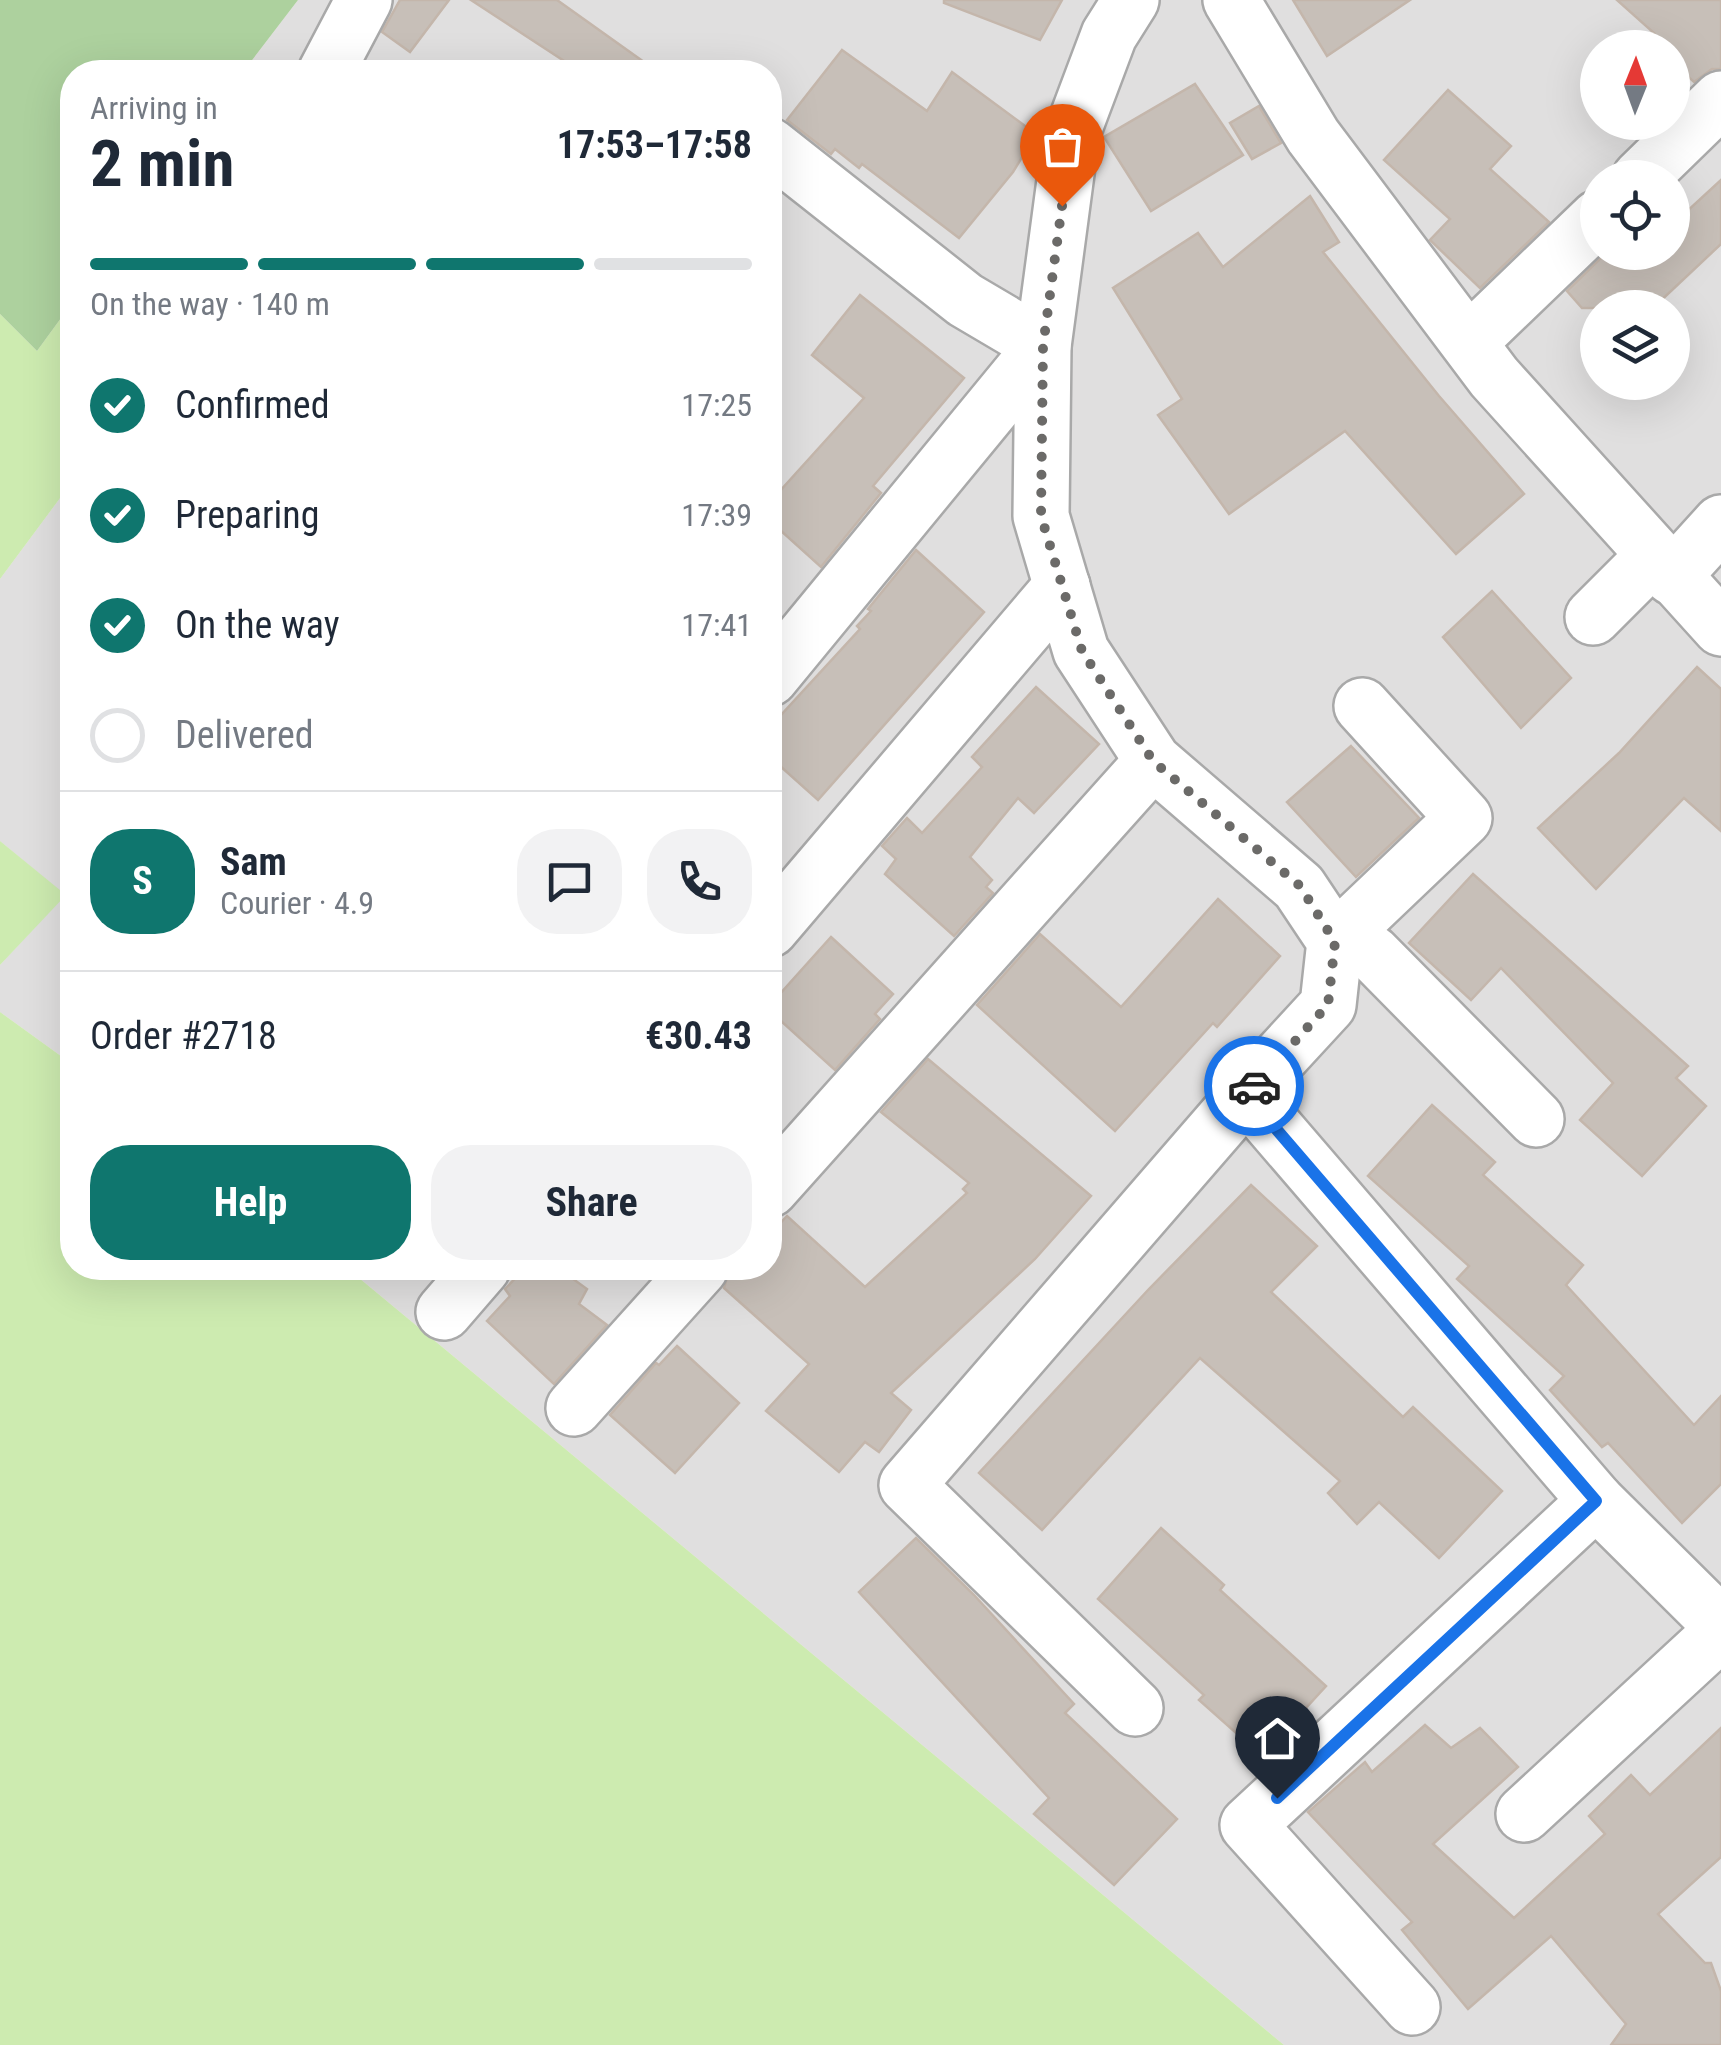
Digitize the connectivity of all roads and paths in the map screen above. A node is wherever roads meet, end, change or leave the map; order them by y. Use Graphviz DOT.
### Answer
graph roads {
  1 [pos="364,0"];
  2 [pos="1131,0"];
  3 [pos="1230,0"];
  4 [pos="332,60"];
  5 [pos="1721,99"];
  6 [pos="782,155"];
  7 [pos="1658,160"];
  8 [pos="1580,235"];
  9 [pos="1470,341"];
  10 [pos="1043,346"];
  11 [pos="1721,523"];
  12 [pos="1663,566"];
  13 [pos="1062,586"];
  14 [pos="1593,617"];
  15 [pos="1721,628"];
  16 [pos="782,650"];
  17 [pos="1362,706"];
  18 [pos="1153,761"];
  19 [pos="782,915"];
  20 [pos="1335,942"];
  21 [pos="1246,1094"];
  22 [pos="1536,1119"];
  23 [pos="782,1177"];
  24 [pos="472,1280"];
  25 [pos="689,1280"];
  26 [pos="444,1312"];
  27 [pos="574,1408"];
  28 [pos="1596,1501"];
  29 [pos="1721,1629"];
  30 [pos="1135,1708"];
  31 [pos="1524,1814"];
  32 [pos="1412,2007"];
  1 -- 4 [label="street"];
  2 -- 10 [label="street"];
  3 -- 9 [label="street"];
  5 -- 7 [label="street"];
  6 -- 10 [label="street"];
  8 -- 9 [label="street"];
  9 -- 12 [label="street"];
  10 -- 13 [label="street"];
  10 -- 16 [label="street"];
  11 -- 12 [label="street"];
  12 -- 14 [label="street"];
  12 -- 15 [label="street"];
  13 -- 18 [label="street"];
  13 -- 19 [label="street"];
  17 -- 20 [label="street"];
  18 -- 20 [label="street"];
  18 -- 23 [label="street"];
  20 -- 21 [label="street"];
  20 -- 22 [label="street"];
  21 -- 28 [label="street"];
  21 -- 30 [label="street"];
  24 -- 26 [label="street"];
  25 -- 27 [label="street"];
  28 -- 29 [label="street"];
  28 -- 32 [label="street"];
  29 -- 31 [label="street"];
}
